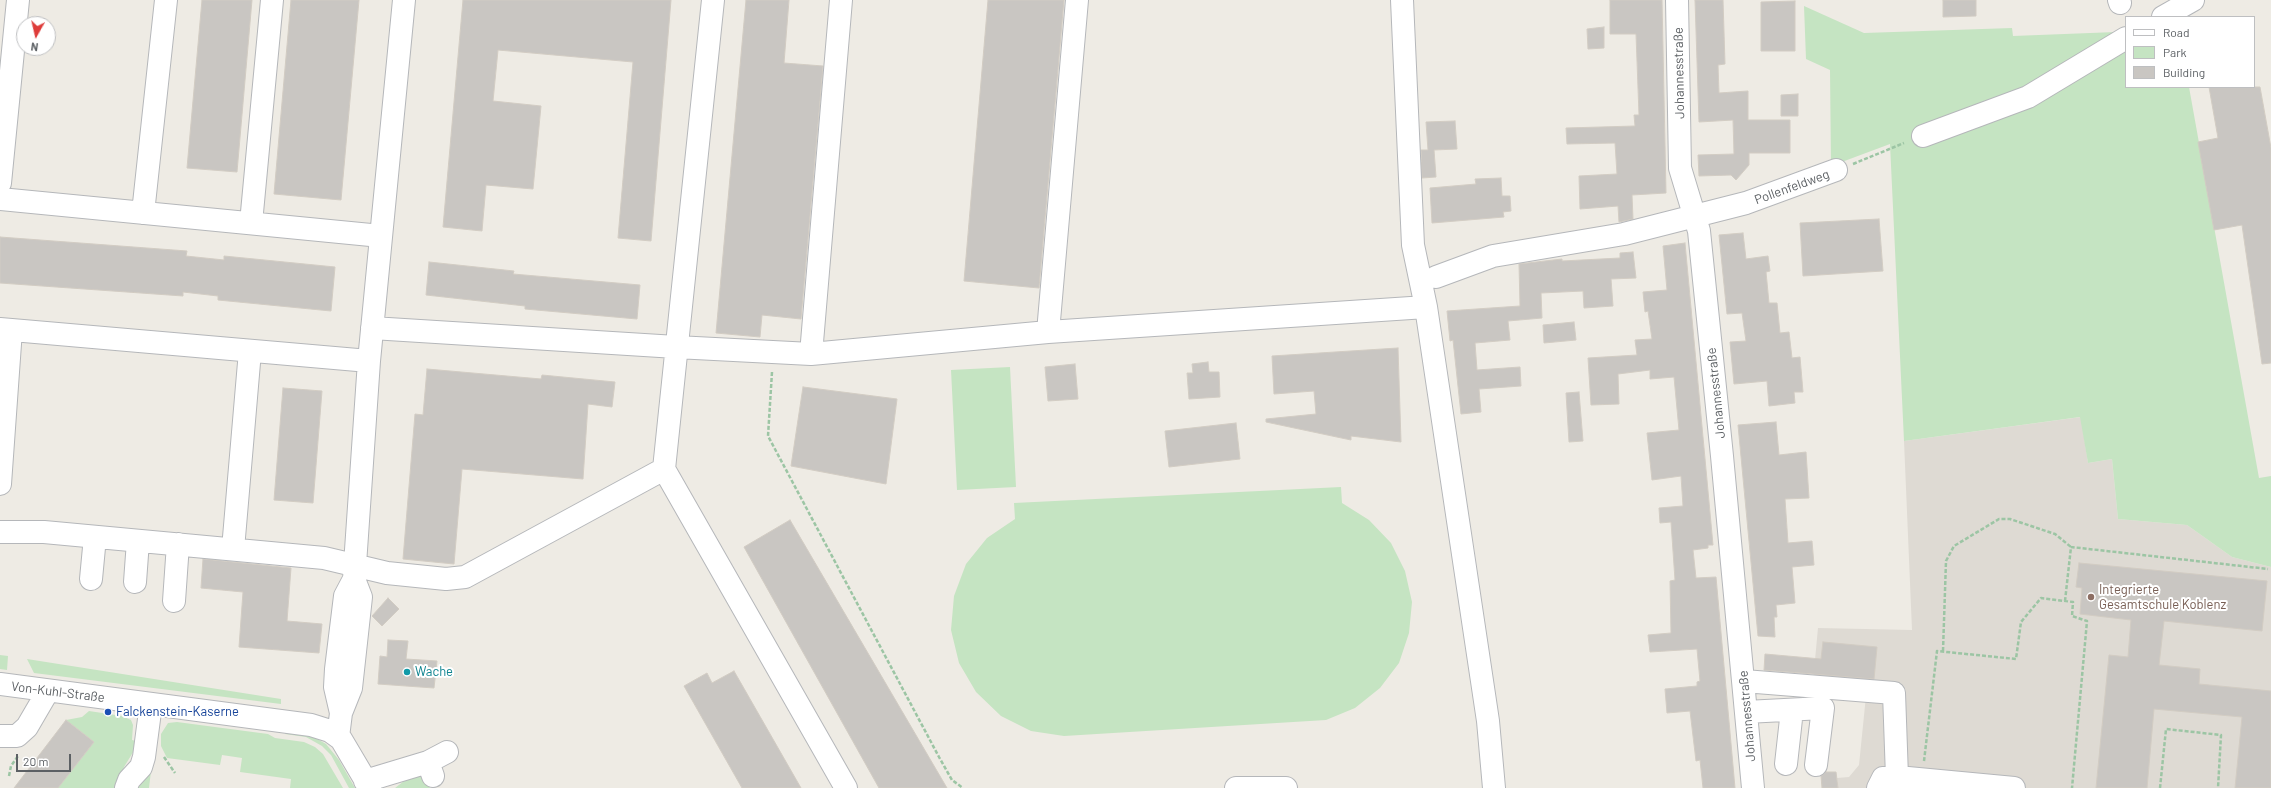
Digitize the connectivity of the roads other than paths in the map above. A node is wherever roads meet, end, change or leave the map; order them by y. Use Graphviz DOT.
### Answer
graph roads {
  1 [pos="18,0"];
  2 [pos="166,0"];
  3 [pos="272,0"];
  4 [pos="404,0"];
  5 [pos="713,0"];
  6 [pos="841,0"];
  7 [pos="1077,0"];
  8 [pos="1402,0"];
  9 [pos="1677,0"];
  10 [pos="2193,0"];
  11 [pos="2165,16"];
  12 [pos="2124,39"];
  13 [pos="1923,136"];
  14 [pos="2,138"];
  15 [pos="1836,170"];
  16 [pos="0,183"];
  17 [pos="0,199"];
  18 [pos="143,213"];
  19 [pos="1693,216"];
  20 [pos="251,223"];
  21 [pos="381,236"];
  22 [pos="1436,277"];
  23 [pos="1426,307"];
  24 [pos="372,328"];
  25 [pos="6,329"];
  26 [pos="1048,332"];
  27 [pos="676,348"];
  28 [pos="250,351"];
  29 [pos="811,354"];
  30 [pos="369,361"];
  31 [pos="664,469"];
  32 [pos="0,484"];
  33 [pos="0,532"];
  34 [pos="95,537"];
  35 [pos="138,541"];
  36 [pos="178,544"];
  37 [pos="233,549"];
  38 [pos="354,573"];
  39 [pos="91,579"];
  40 [pos="135,582"];
  41 [pos="174,601"];
  42 [pos="1744,681"];
  43 [pos="0,684"];
  44 [pos="48,690"];
  45 [pos="151,704"];
  46 [pos="1792,710"];
  47 [pos="1746,712"];
  48 [pos="0,736"];
  49 [pos="338,737"];
  50 [pos="436,763"];
  51 [pos="1786,764"];
  52 [pos="1816,765"];
  53 [pos="1896,777"];
  54 [pos="368,785"];
  55 [pos="126,788"];
  56 [pos="846,788"];
  57 [pos="1236,788"];
  58 [pos="1286,788"];
  59 [pos="1494,788"];
  60 [pos="1753,788"];
  61 [pos="1878,788"];
  62 [pos="2014,788"];
  1 -- 14 [label="street"];
  2 -- 18 [label="street"];
  3 -- 20 [label="street"];
  4 -- 21 [label="street"];
  5 -- 27 [label="street"];
  6 -- 29 [label="street"];
  7 -- 26 [label="street"];
  8 -- 23 [label="street"];
  9 -- 19 [label="street, Johannesstraße"];
  10 -- 11 [label="street"];
  12 -- 13 [label="street"];
  14 -- 16 [label="street"];
  15 -- 19 [label="street, Pollenfeldweg"];
  17 -- 18 [label="street"];
  18 -- 20 [label="street"];
  19 -- 22 [label="street, Pollenfeldweg"];
  19 -- 42 [label="street, Johannesstraße"];
  20 -- 21 [label="street"];
  21 -- 24 [label="street"];
  23 -- 26 [label="street"];
  23 -- 59 [label="street"];
  24 -- 27 [label="street"];
  24 -- 30 [label="street"];
  25 -- 28 [label="street"];
  25 -- 32 [label="street"];
  26 -- 29 [label="street"];
  27 -- 29 [label="street"];
  27 -- 31 [label="street"];
  28 -- 30 [label="street"];
  28 -- 37 [label="street"];
  30 -- 38 [label="street"];
  31 -- 38 [label="street"];
  31 -- 56 [label="street"];
  33 -- 34 [label="street"];
  34 -- 35 [label="street"];
  34 -- 39 [label="street"];
  35 -- 36 [label="street"];
  35 -- 40 [label="street"];
  36 -- 37 [label="street"];
  36 -- 41 [label="street"];
  37 -- 38 [label="street"];
  38 -- 49 [label="street"];
  42 -- 47 [label="street, Johannesstraße"];
  42 -- 53 [label="street"];
  43 -- 44 [label="street, Von-Kuhl-Straße"];
  44 -- 45 [label="street, Von-Kuhl-Straße"];
  44 -- 48 [label="street"];
  45 -- 49 [label="street, Von-Kuhl-Straße"];
  45 -- 55 [label="street"];
  46 -- 47 [label="street"];
  46 -- 51 [label="street"];
  46 -- 52 [label="street"];
  47 -- 60 [label="street, Johannesstraße"];
  49 -- 54 [label="street, Von-Kuhl-Straße"];
  50 -- 54 [label="street"];
  53 -- 61 [label="street"];
  53 -- 62 [label="street"];
  57 -- 58 [label="street"];
}
